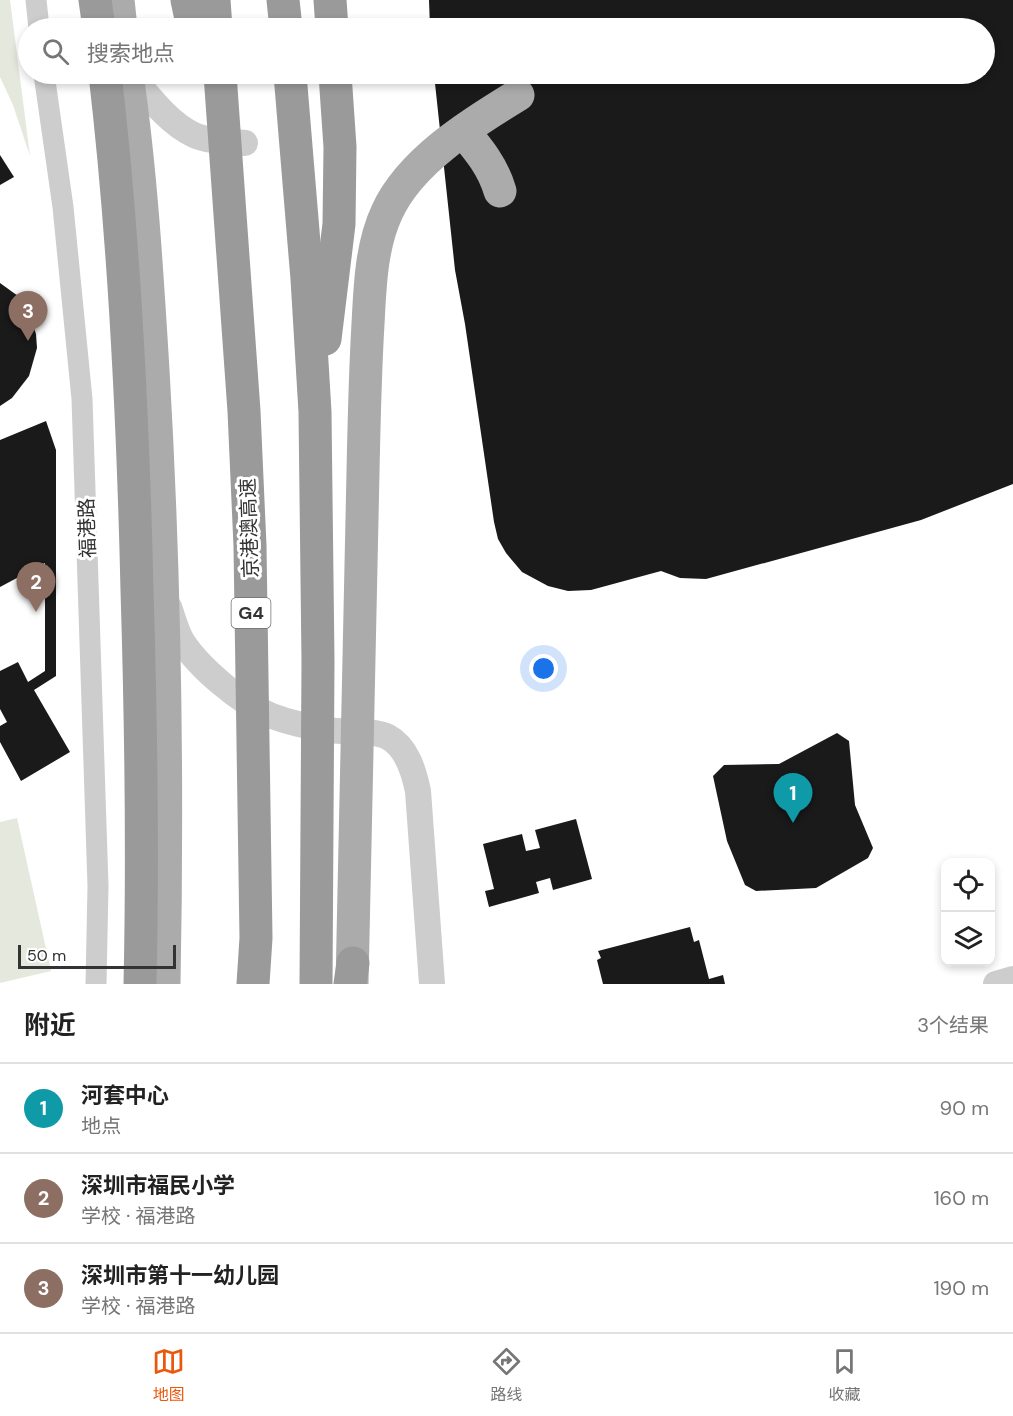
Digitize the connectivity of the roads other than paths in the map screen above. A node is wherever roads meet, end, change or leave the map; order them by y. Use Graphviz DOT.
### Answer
graph roads {
  1 [pos="36,0"];
  2 [pos="95,0"];
  3 [pos="118,0"];
  4 [pos="187,0"];
  5 [pos="214,0"];
  6 [pos="284,0"];
  7 [pos="330,0"];
  8 [pos="38,18"];
  9 [pos="98,18"];
  10 [pos="120,18"];
  11 [pos="191,18"];
  12 [pos="215,18"];
  13 [pos="285,18"];
  14 [pos="331,18"];
  15 [pos="45,84"];
  16 [pos="106,84"];
  17 [pos="130,84"];
  18 [pos="138,84"];
  19 [pos="204,84"];
  20 [pos="221,84"];
  21 [pos="291,84"];
  22 [pos="336,84"];
  23 [pos="518,95"];
  24 [pos="463,131"];
  25 [pos="245,143"];
  26 [pos="500,191"];
  27 [pos="233,242"];
  28 [pos="315,412"];
  29 [pos="164,594"];
  30 [pos="352,977"];
  31 [pos="1013,979"];
  32 [pos="96,984"];
  33 [pos="140,984"];
  34 [pos="164,984"];
  35 [pos="253,984"];
  36 [pos="316,984"];
  37 [pos="432,984"];
  38 [pos="996,984"];
  1 -- 8 [label="street"];
  2 -- 9 [label="highway"];
  3 -- 10 [label="main road"];
  4 -- 11 [label="highway"];
  5 -- 12 [label="highway"];
  6 -- 13 [label="highway"];
  7 -- 14 [label="highway"];
  15 -- 32 [label="street, 福港路"];
  16 -- 33 [label="highway"];
  17 -- 29 [label="main road"];
  18 -- 25 [label="street"];
  19 -- 27 [label="highway"];
  20 -- 27 [label="highway, 京港澳高速 / G4"];
  21 -- 28 [label="highway"];
  22 -- 28 [label="highway"];
  23 -- 24 [label="main road"];
  24 -- 26 [label="main road"];
  24 -- 30 [label="main road"];
  27 -- 35 [label="highway, 京港澳高速 / G4"];
  28 -- 36 [label="highway"];
  29 -- 34 [label="main road"];
  29 -- 37 [label="street"];
  31 -- 38 [label="street"];
}
